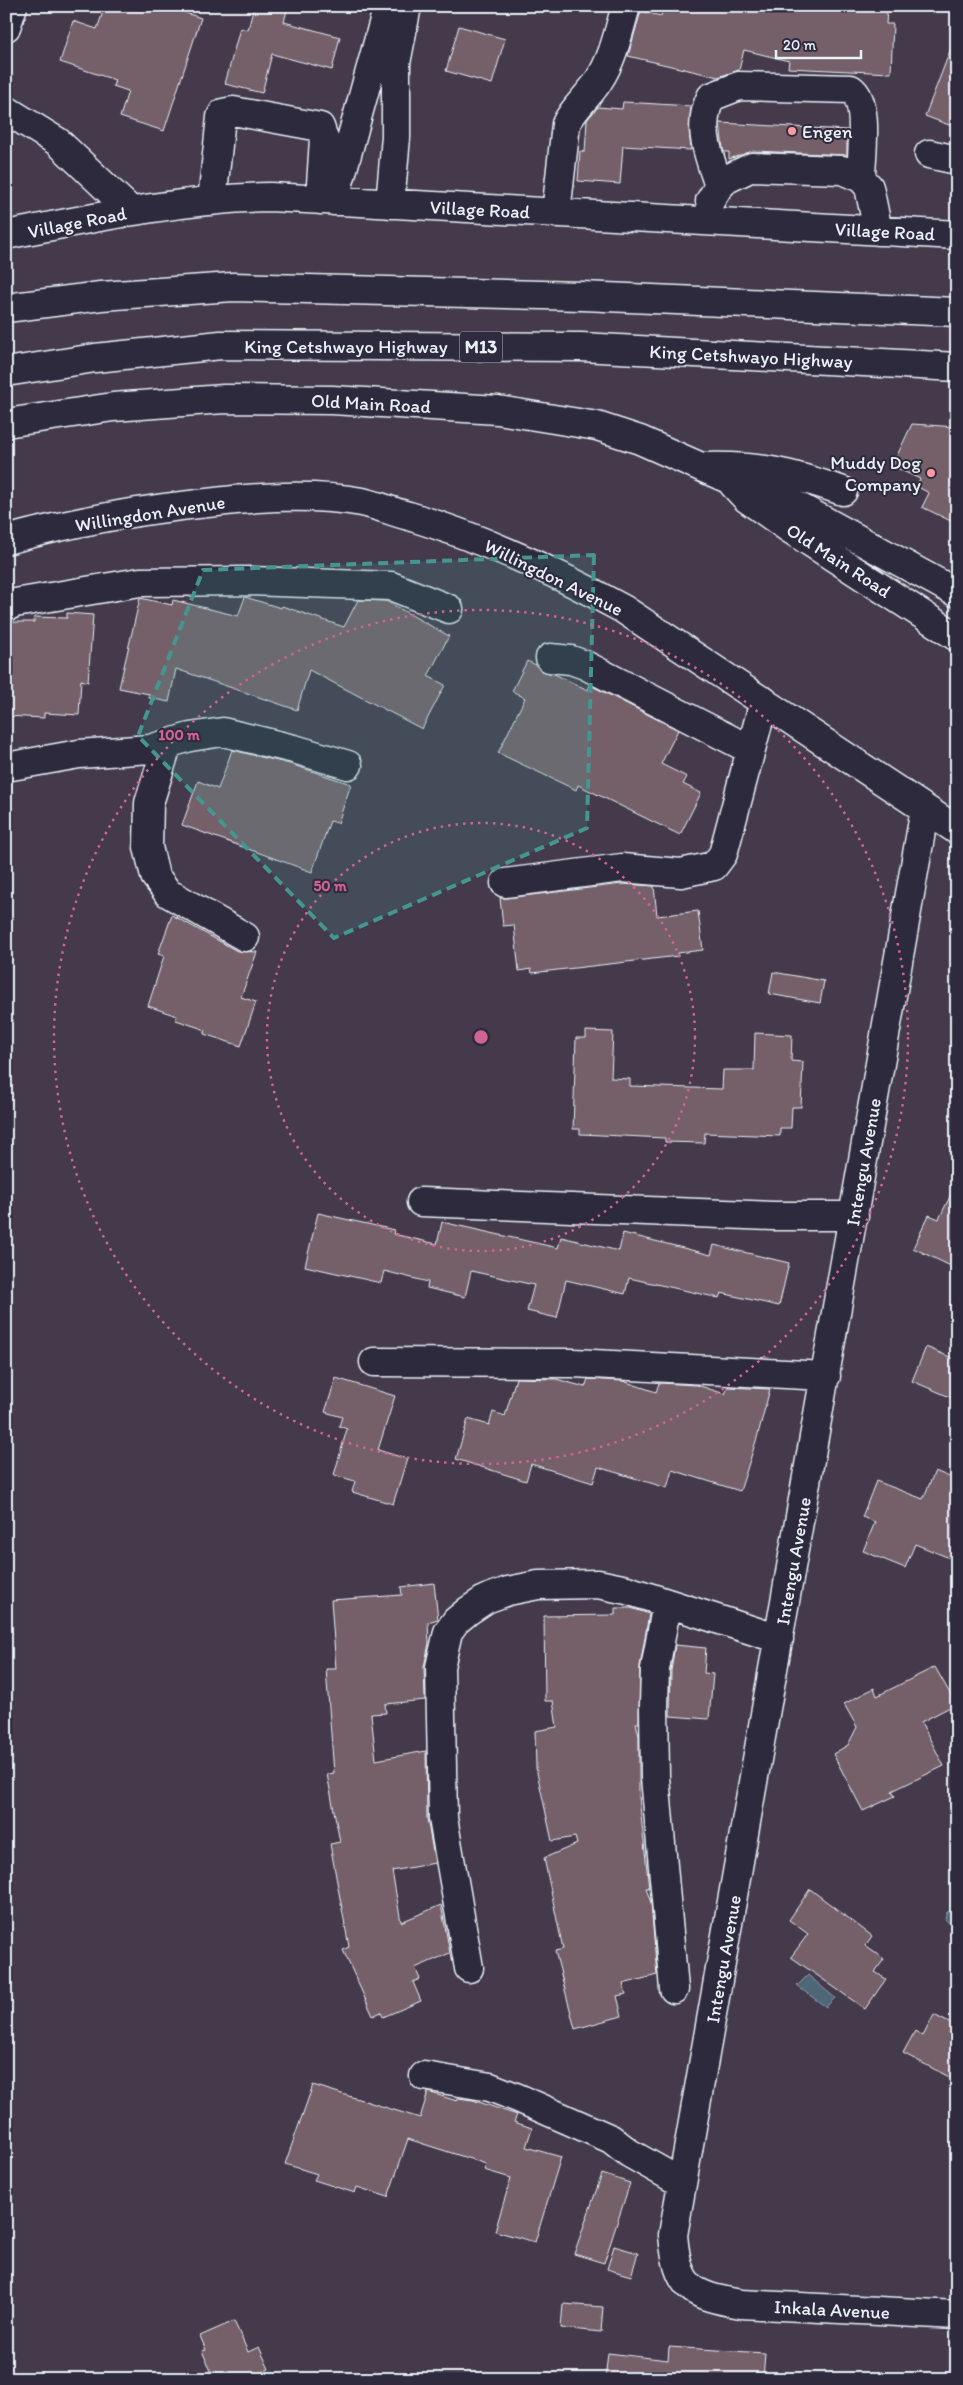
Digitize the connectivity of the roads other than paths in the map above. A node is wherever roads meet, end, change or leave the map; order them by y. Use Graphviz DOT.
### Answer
graph roads {
  1 [pos="12,6"];
  2 [pos="388,6"];
  3 [pos="407,6"];
  4 [pos="626,6"];
  5 [pos="6,27"];
  6 [pos="6,110"];
  7 [pos="929,154"];
  8 [pos="957,160"];
  9 [pos="861,178"];
  10 [pos="719,186"];
  11 [pos="212,200"];
  12 [pos="327,201"];
  13 [pos="390,204"];
  14 [pos="130,211"];
  15 [pos="556,213"];
  16 [pos="698,221"];
  17 [pos="878,231"];
  18 [pos="6,235"];
  19 [pos="957,235"];
  20 [pos="6,308"];
  21 [pos="957,312"];
  22 [pos="957,367"];
  23 [pos="6,372"];
  24 [pos="6,422"];
  25 [pos="702,467"];
  26 [pos="726,478"];
  27 [pos="843,491"];
  28 [pos="6,540"];
  29 [pos="957,593"];
  30 [pos="6,607"];
  31 [pos="449,609"];
  32 [pos="957,637"];
  33 [pos="550,658"];
  34 [pos="764,702"];
  35 [pos="167,746"];
  36 [pos="751,750"];
  37 [pos="348,765"];
  38 [pos="6,766"];
  39 [pos="926,809"];
  40 [pos="957,830"];
  41 [pos="505,883"];
  42 [pos="245,937"];
  43 [pos="421,1202"];
  44 [pos="854,1216"];
  45 [pos="374,1362"];
  46 [pos="826,1376"];
  47 [pos="667,1603"];
  48 [pos="779,1638"];
  49 [pos="469,1968"];
  50 [pos="674,1989"];
  51 [pos="424,2076"];
  52 [pos="682,2183"];
  53 [pos="708,2298"];
  54 [pos="957,2315"];
  1 -- 5 [label="main road"];
  2 -- 12 [label="main road"];
  3 -- 13 [label="main road"];
  4 -- 15 [label="main road"];
  6 -- 14 [label="main road"];
  7 -- 8 [label="main road"];
  9 -- 10 [label="main road"];
  9 -- 10 [label="main road"];
  9 -- 17 [label="main road"];
  10 -- 16 [label="main road"];
  11 -- 12 [label="main road, Village Road"];
  11 -- 12 [label="main road"];
  11 -- 14 [label="main road, Village Road"];
  12 -- 13 [label="main road, Village Road"];
  13 -- 15 [label="main road, Village Road"];
  14 -- 18 [label="main road, Village Road"];
  15 -- 16 [label="main road, Village Road"];
  16 -- 17 [label="main road, Village Road"];
  17 -- 19 [label="main road, Village Road"];
  20 -- 21 [label="main road"];
  22 -- 23 [label="main road, King Cetshwayo Highway / M13"];
  24 -- 25 [label="main road, Old Main Road"];
  25 -- 26 [label="main road, Old Main Road"];
  25 -- 27 [label="main road"];
  26 -- 29 [label="main road, Old Main Road"];
  26 -- 32 [label="main road, Old Main Road"];
  28 -- 34 [label="main road, Willingdon Avenue"];
  30 -- 31 [label="main road"];
  33 -- 36 [label="main road"];
  34 -- 36 [label="main road"];
  34 -- 39 [label="main road, Willingdon Avenue"];
  35 -- 37 [label="main road"];
  35 -- 38 [label="main road"];
  35 -- 42 [label="main road"];
  36 -- 41 [label="main road"];
  39 -- 40 [label="main road, Willingdon Avenue"];
  39 -- 44 [label="main road, Intengu Avenue"];
  43 -- 44 [label="main road"];
  44 -- 46 [label="main road, Intengu Avenue"];
  45 -- 46 [label="main road"];
  46 -- 48 [label="main road, Intengu Avenue"];
  47 -- 48 [label="main road"];
  47 -- 49 [label="main road"];
  47 -- 50 [label="main road"];
  48 -- 52 [label="main road, Intengu Avenue"];
  51 -- 52 [label="main road"];
  52 -- 53 [label="main road, Intengu Avenue"];
  53 -- 54 [label="main road, Inkala Avenue"];
}
